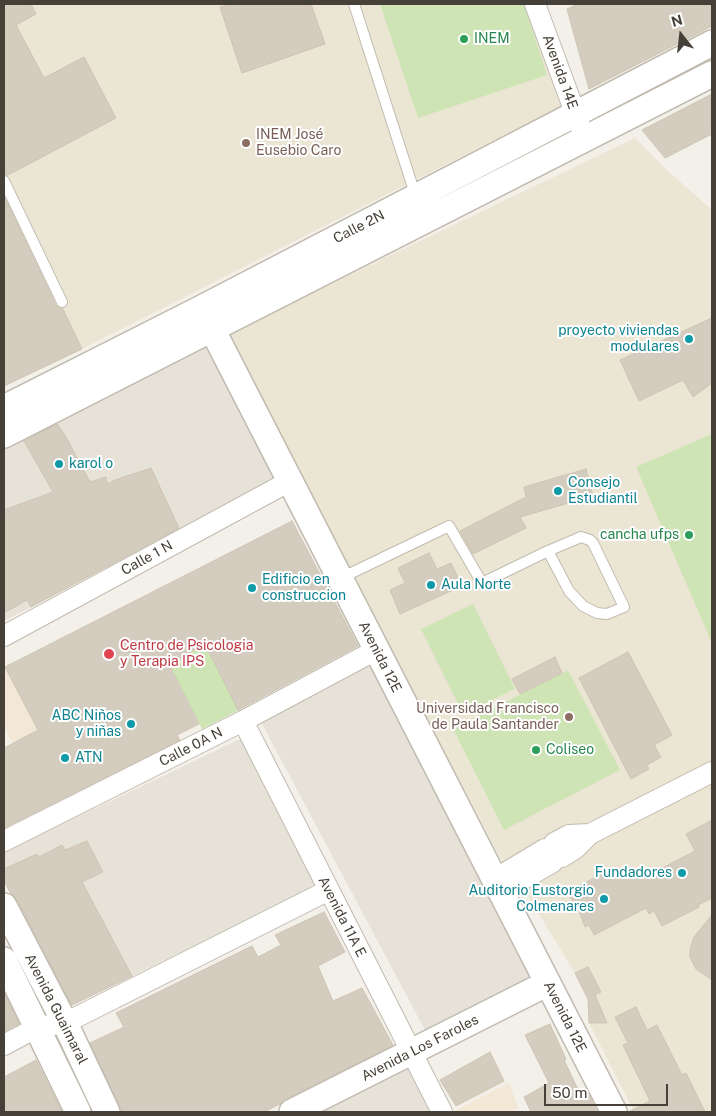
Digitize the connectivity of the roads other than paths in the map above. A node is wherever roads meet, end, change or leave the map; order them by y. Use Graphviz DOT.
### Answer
graph roads {
  1 [pos="354,4"];
  2 [pos="535,4"];
  3 [pos="702,48"];
  4 [pos="709,76"];
  5 [pos="575,114"];
  6 [pos="586,140"];
  7 [pos="4,181"];
  8 [pos="416,197"];
  9 [pos="62,302"];
  10 [pos="206,319"];
  11 [pos="4,408"];
  12 [pos="4,434"];
  13 [pos="290,481"];
  14 [pos="548,551"];
  15 [pos="340,579"];
  16 [pos="4,636"];
  17 [pos="376,650"];
  18 [pos="243,721"];
  19 [pos="712,772"];
  20 [pos="4,841"];
  21 [pos="498,886"];
  22 [pos="329,890"];
  23 [pos="4,906"];
  24 [pos="4,960"];
  25 [pos="551,990"];
  26 [pos="65,1023"];
  27 [pos="38,1027"];
  28 [pos="4,1045"];
  29 [pos="414,1058"];
  30 [pos="78,1112"];
  31 [pos="107,1112"];
  32 [pos="292,1112"];
  33 [pos="323,1112"];
  34 [pos="442,1112"];
  35 [pos="614,1112"];
  1 -- 8 [label="lane"];
  2 -- 5 [label="street, Avenida 14E"];
  3 -- 4 [label="street"];
  3 -- 5 [label="street, Calle 2N"];
  4 -- 6 [label="street, Calle 2N"];
  5 -- 6 [label="street, Avenida 14E"];
  5 -- 8 [label="street, Calle 2N"];
  6 -- 10 [label="street, Calle 2N"];
  7 -- 9 [label="lane"];
  8 -- 10 [label="street, Calle 2N"];
  10 -- 11 [label="street, Calle 2N"];
  10 -- 12 [label="street, Calle 2N"];
  10 -- 13 [label="street, Avenida 12E"];
  13 -- 15 [label="street, Avenida 12E"];
  13 -- 16 [label="street, Calle 1 N"];
  14 -- 14 [label="lane"];
  14 -- 15 [label="lane"];
  15 -- 17 [label="street, Avenida 12E"];
  17 -- 18 [label="street, Calle 0A N"];
  17 -- 21 [label="street, Avenida 12E"];
  18 -- 20 [label="street, Calle 0A N"];
  18 -- 22 [label="street, Avenida 11A E"];
  19 -- 21 [label="street"];
  21 -- 25 [label="street, Avenida 12E"];
  22 -- 26 [label="street"];
  22 -- 29 [label="street, Avenida 11A E"];
  23 -- 26 [label="street, Avenida Guaimaral"];
  24 -- 27 [label="street, Avenida Guaimaral"];
  25 -- 29 [label="street, Avenida Los Faroles"];
  25 -- 35 [label="street, Avenida 12E"];
  26 -- 27 [label="street"];
  26 -- 31 [label="street, Avenida Guaimaral"];
  27 -- 28 [label="street"];
  27 -- 30 [label="street, Avenida Guaimaral"];
  29 -- 32 [label="street, Avenida Los Faroles"];
  29 -- 33 [label="street, Avenida Los Faroles"];
  29 -- 34 [label="street, Avenida 11A E"];
}
